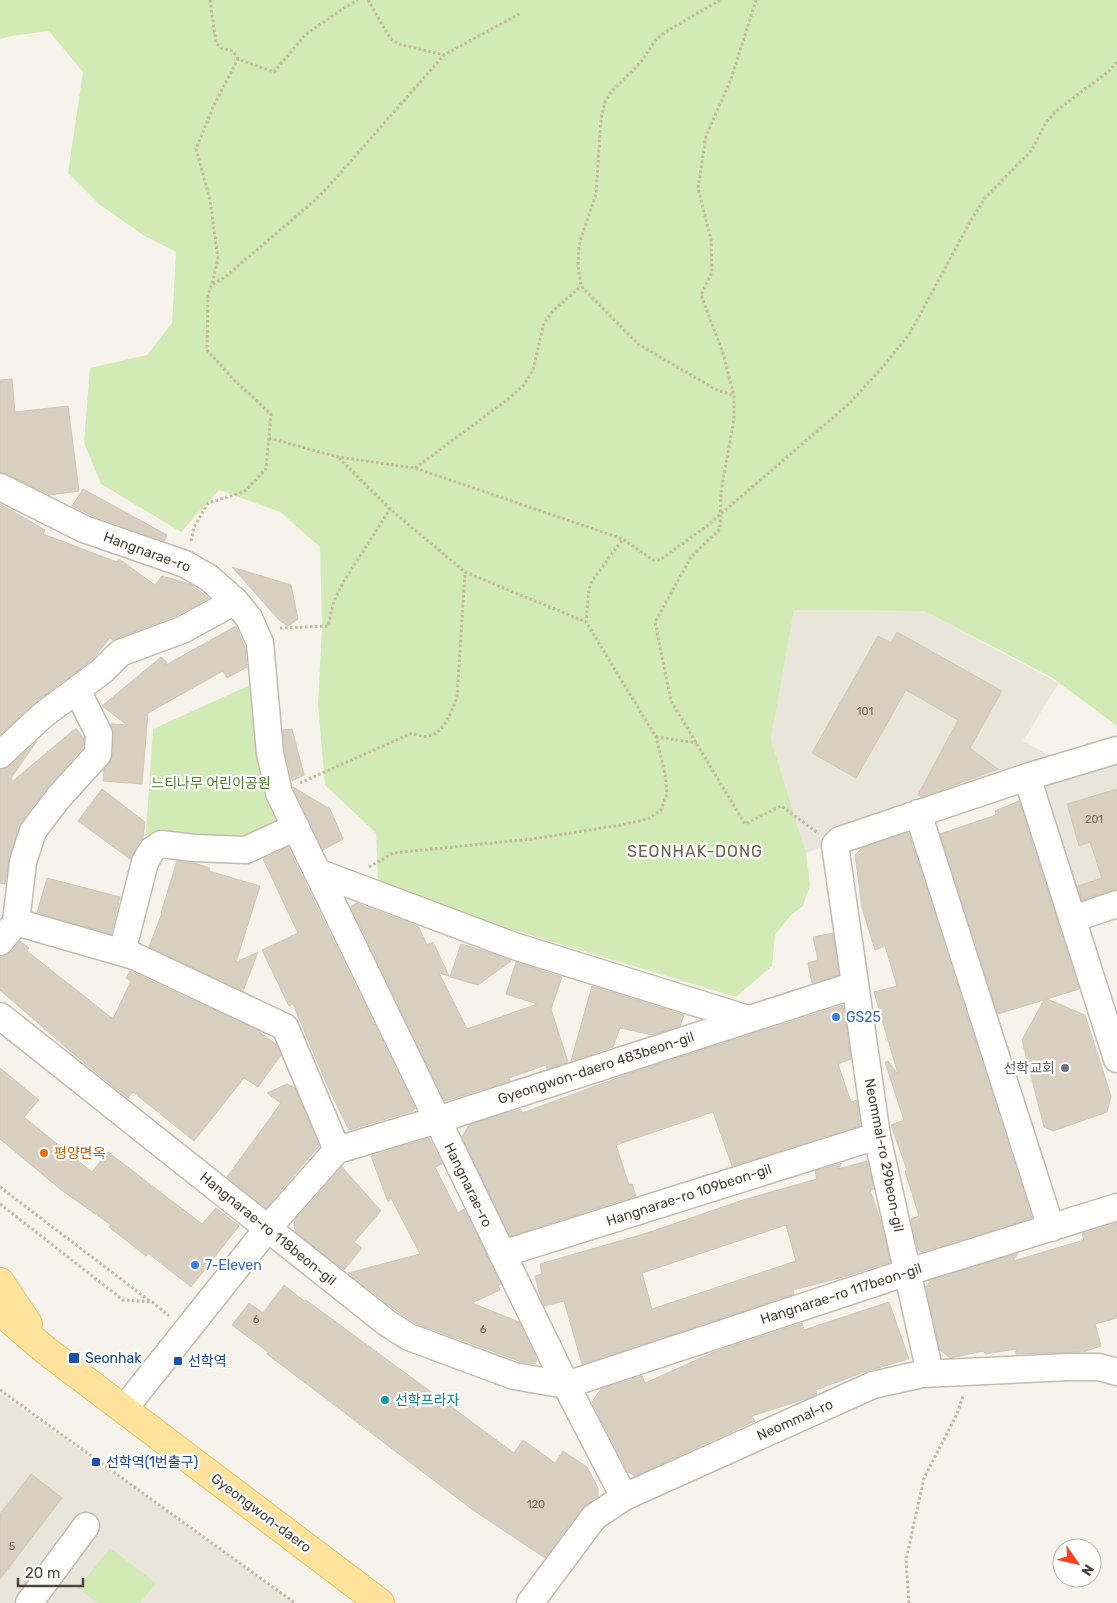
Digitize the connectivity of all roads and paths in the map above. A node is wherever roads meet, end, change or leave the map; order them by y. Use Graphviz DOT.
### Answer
graph roads {
  1 [pos="210,0"];
  2 [pos="358,0"];
  3 [pos="368,0"];
  4 [pos="720,0"];
  5 [pos="756,0"];
  6 [pos="522,13"];
  7 [pos="444,55"];
  8 [pos="238,59"];
  9 [pos="1117,62"];
  10 [pos="212,284"];
  11 [pos="581,286"];
  12 [pos="734,396"];
  13 [pos="268,438"];
  14 [pos="338,457"];
  15 [pos="415,468"];
  16 [pos="0,487"];
  17 [pos="390,509"];
  18 [pos="721,515"];
  19 [pos="623,540"];
  20 [pos="185,564"];
  21 [pos="465,572"];
  22 [pos="235,601"];
  23 [pos="586,622"];
  24 [pos="254,629"];
  25 [pos="77,690"];
  26 [pos="656,737"];
  27 [pos="697,743"];
  28 [pos="1117,750"];
  29 [pos="0,754"];
  30 [pos="1027,777"];
  31 [pos="279,793"];
  32 [pos="918,814"];
  33 [pos="296,827"];
  34 [pos="835,845"];
  35 [pos="317,872"];
  36 [pos="352,885"];
  37 [pos="1117,904"];
  38 [pos="1072,919"];
  39 [pos="16,922"];
  40 [pos="0,942"];
  41 [pos="122,952"];
  42 [pos="855,984"];
  43 [pos="0,1016"];
  44 [pos="748,1019"];
  45 [pos="1117,1059"];
  46 [pos="437,1120"];
  47 [pos="877,1136"];
  48 [pos="337,1150"];
  49 [pos="0,1187"];
  50 [pos="0,1204"];
  51 [pos="1117,1207"];
  52 [pos="268,1228"];
  53 [pos="1051,1228"];
  54 [pos="502,1254"];
  55 [pos="908,1272"];
  56 [pos="0,1282"];
  57 [pos="152,1302"];
  58 [pos="0,1311"];
  59 [pos="0,1328"];
  60 [pos="187,1329"];
  61 [pos="44,1348"];
  62 [pos="970,1371"];
  63 [pos="1117,1372"];
  64 [pos="930,1373"];
  65 [pos="566,1385"];
  66 [pos="0,1390"];
  67 [pos="124,1409"];
  68 [pos="624,1497"];
  69 [pos="86,1526"];
  70 [pos="29,1603"];
  71 [pos="295,1603"];
  72 [pos="380,1603"];
  73 [pos="530,1603"];
  74 [pos="909,1603"];
  1 -- 8 [label="path"];
  2 -- 8 [label="path"];
  3 -- 7 [label="path"];
  4 -- 11 [label="path"];
  5 -- 12 [label="path"];
  6 -- 7 [label="path"];
  7 -- 10 [label="path"];
  8 -- 10 [label="path"];
  9 -- 18 [label="path"];
  10 -- 13 [label="path"];
  11 -- 12 [label="path"];
  11 -- 15 [label="path"];
  12 -- 18 [label="path"];
  13 -- 14 [label="path"];
  13 -- 20 [label="path"];
  14 -- 15 [label="path"];
  14 -- 17 [label="path"];
  15 -- 19 [label="path"];
  16 -- 20 [label="street, Hangnarae-ro"];
  17 -- 21 [label="path"];
  17 -- 24 [label="path"];
  18 -- 19 [label="path"];
  18 -- 27 [label="path"];
  19 -- 23 [label="path"];
  20 -- 22 [label="street, Hangnarae-ro"];
  21 -- 23 [label="path"];
  21 -- 31 [label="path"];
  22 -- 24 [label="street, Hangnarae-ro"];
  22 -- 25 [label="street"];
  23 -- 26 [label="path"];
  24 -- 31 [label="street, Hangnarae-ro"];
  25 -- 29 [label="street"];
  25 -- 39 [label="street"];
  26 -- 27 [label="path"];
  26 -- 36 [label="path"];
  27 -- 34 [label="path"];
  28 -- 30 [label="street"];
  30 -- 32 [label="street"];
  30 -- 38 [label="street"];
  31 -- 33 [label="street, Hangnarae-ro"];
  32 -- 34 [label="street"];
  32 -- 53 [label="street"];
  33 -- 35 [label="street, Hangnarae-ro"];
  33 -- 41 [label="street"];
  34 -- 42 [label="street, Neommal-ro 29beon-gil"];
  35 -- 36 [label="street"];
  35 -- 46 [label="street, Hangnarae-ro"];
  36 -- 44 [label="street"];
  37 -- 38 [label="street"];
  38 -- 45 [label="street"];
  39 -- 40 [label="street"];
  39 -- 41 [label="street"];
  41 -- 48 [label="street"];
  42 -- 44 [label="street, Gyeongwon-daero 483beon-gil"];
  42 -- 47 [label="street, Neommal-ro 29beon-gil"];
  43 -- 52 [label="street, Hangnarae-ro 118beon-gil"];
  44 -- 46 [label="street, Gyeongwon-daero 483beon-gil"];
  46 -- 48 [label="street, Gyeongwon-daero 483beon-gil"];
  46 -- 54 [label="street, Hangnarae-ro"];
  47 -- 54 [label="street, Hangnarae-ro 109beon-gil"];
  47 -- 55 [label="street, Neommal-ro 29beon-gil"];
  48 -- 52 [label="street"];
  49 -- 57 [label="path"];
  50 -- 57 [label="path"];
  51 -- 53 [label="street, Hangnarae-ro 117beon-gil"];
  52 -- 60 [label="street"];
  52 -- 65 [label="street, Hangnarae-ro 118beon-gil"];
  53 -- 55 [label="street, Hangnarae-ro 117beon-gil"];
  54 -- 65 [label="street, Hangnarae-ro"];
  55 -- 64 [label="street, Neommal-ro 29beon-gil"];
  55 -- 65 [label="street, Hangnarae-ro 117beon-gil"];
  56 -- 61 [label="main road"];
  57 -- 60 [label="path"];
  58 -- 61 [label="main road, Gyeongwon-daero"];
  59 -- 61 [label="main road"];
  60 -- 67 [label="street"];
  61 -- 67 [label="main road, Gyeongwon-daero"];
  62 -- 63 [label="street, Neommal-ro"];
  62 -- 64 [label="street, Neommal-ro"];
  62 -- 74 [label="path"];
  64 -- 68 [label="street, Neommal-ro"];
  65 -- 68 [label="street, Hangnarae-ro"];
  66 -- 71 [label="path"];
  67 -- 72 [label="main road, Gyeongwon-daero"];
  68 -- 73 [label="street, Neommal-ro"];
  69 -- 70 [label="street"];
}
